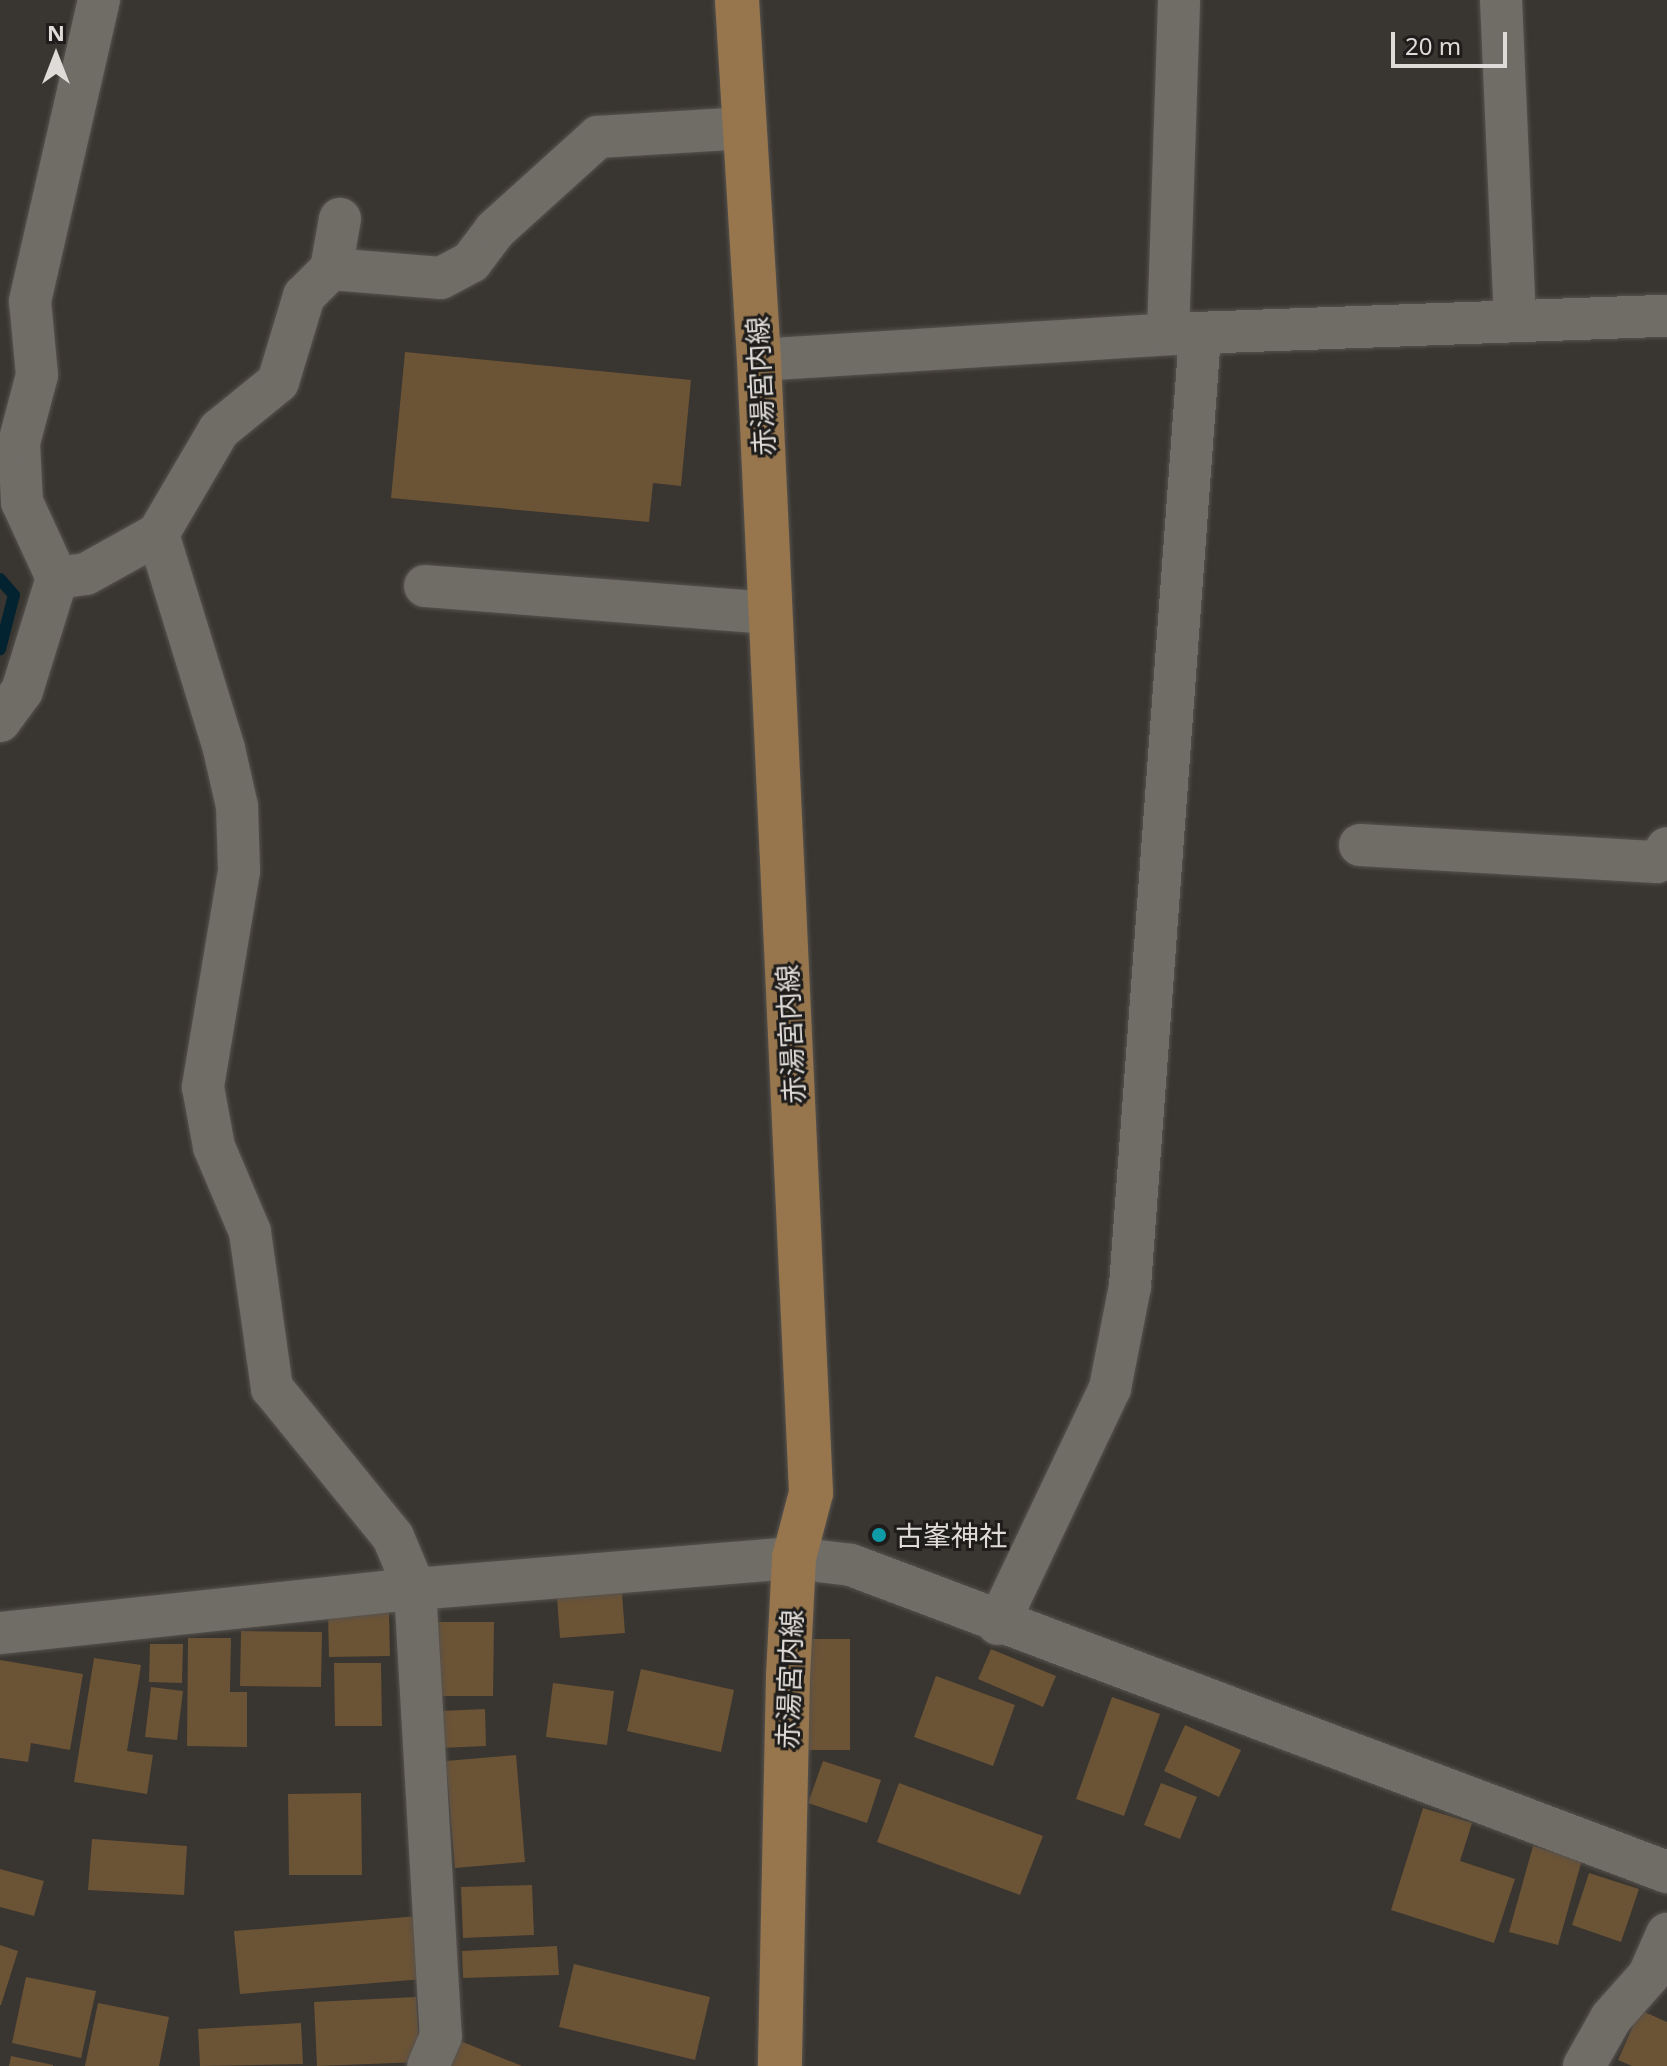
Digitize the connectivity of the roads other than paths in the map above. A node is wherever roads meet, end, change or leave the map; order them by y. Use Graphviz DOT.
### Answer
graph roads {
  1 [pos="99,0"];
  2 [pos="737,0"];
  3 [pos="1179,0"];
  4 [pos="1501,0"];
  5 [pos="745,128"];
  6 [pos="340,219"];
  7 [pos="331,269"];
  8 [pos="1667,316"];
  9 [pos="1515,321"];
  10 [pos="1184,334"];
  11 [pos="759,360"];
  12 [pos="158,534"];
  13 [pos="57,578"];
  14 [pos="425,586"];
  15 [pos="770,613"];
  16 [pos="0,721"];
  17 [pos="1360,845"];
  18 [pos="1667,848"];
  19 [pos="794,1558"];
  20 [pos="415,1589"];
  21 [pos="998,1624"];
  22 [pos="0,1633"];
  23 [pos="1667,1872"];
  24 [pos="1667,1934"];
  25 [pos="428,2066"];
  26 [pos="780,2066"];
  27 [pos="1584,2066"];
  1 -- 13 [label="street"];
  2 -- 5 [label="main road, 赤湯宮内線"];
  3 -- 10 [label="street"];
  4 -- 9 [label="street"];
  5 -- 7 [label="street"];
  5 -- 11 [label="main road, 赤湯宮内線"];
  6 -- 7 [label="street"];
  7 -- 12 [label="street"];
  8 -- 9 [label="street"];
  9 -- 10 [label="street"];
  10 -- 11 [label="street"];
  10 -- 21 [label="street"];
  11 -- 15 [label="main road, 赤湯宮内線"];
  12 -- 13 [label="street"];
  12 -- 20 [label="street"];
  13 -- 16 [label="street"];
  14 -- 15 [label="street"];
  15 -- 19 [label="main road, 赤湯宮内線"];
  17 -- 18 [label="street"];
  19 -- 20 [label="street"];
  19 -- 21 [label="street"];
  19 -- 26 [label="main road, 赤湯宮内線"];
  20 -- 22 [label="street"];
  20 -- 25 [label="street"];
  21 -- 23 [label="street"];
  24 -- 27 [label="street"];
}
